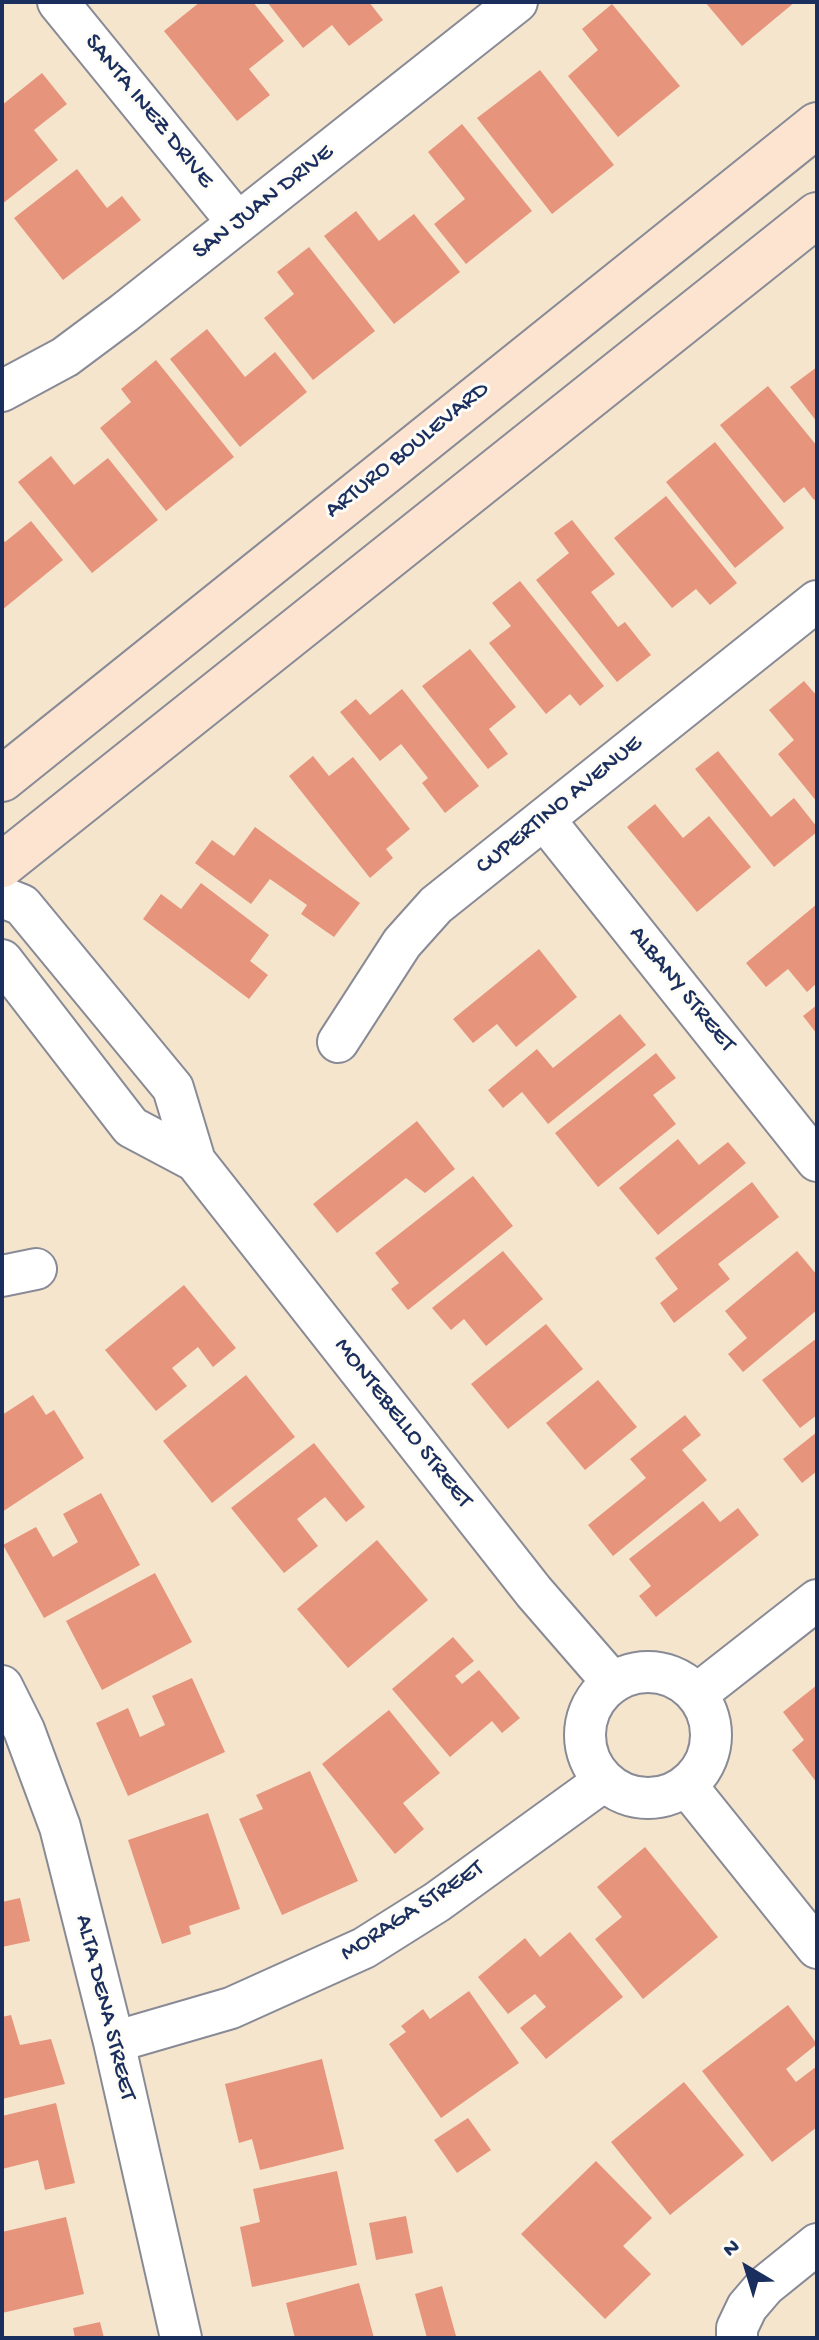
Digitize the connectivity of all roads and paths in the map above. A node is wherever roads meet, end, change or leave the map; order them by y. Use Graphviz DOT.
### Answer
graph roads {
  1 [pos="58,2"];
  2 [pos="517,2"];
  3 [pos="817,125"];
  4 [pos="817,215"];
  5 [pos="238,223"];
  6 [pos="2,391"];
  7 [pos="817,601"];
  8 [pos="2,779"];
  9 [pos="544,819"];
  10 [pos="2,865"];
  11 [pos="2,897"];
  12 [pos="2,960"];
  13 [pos="338,1042"];
  14 [pos="195,1161"];
  15 [pos="817,1161"];
  16 [pos="817,1600"];
  17 [pos="613,1683"];
  18 [pos="2,1686"];
  19 [pos="697,1694"];
  20 [pos="604,1781"];
  21 [pos="686,1785"];
  22 [pos="817,1948"];
  23 [pos="114,2042"];
  24 [pos="817,2244"];
  25 [pos="742,2323"];
  26 [pos="181,2338"];
  1 -- 5 [label="street, SANTA INEZ DRIVE"];
  2 -- 5 [label="street, SAN JUAN DRIVE"];
  3 -- 8 [label="street, ARTURO BOULEVARD"];
  4 -- 10 [label="street"];
  5 -- 6 [label="street, SAN JUAN DRIVE"];
  7 -- 9 [label="street, CUPERTINO AVENUE"];
  9 -- 13 [label="street, CUPERTINO AVENUE"];
  9 -- 15 [label="street, ALBANY STREET"];
  11 -- 14 [label="street, MONTEBELLO STREET"];
  12 -- 14 [label="street, MONTEBELLO STREET"];
  14 -- 17 [label="street, MONTEBELLO STREET"];
  16 -- 19 [label="street"];
  17 -- 19 [label="street"];
  17 -- 20 [label="street"];
  18 -- 23 [label="street, ALTA DENA STREET"];
  19 -- 21 [label="street"];
  20 -- 21 [label="street"];
  20 -- 23 [label="street, MORAGA STREET"];
  21 -- 22 [label="street"];
  23 -- 26 [label="street, ALTA DENA STREET"];
  24 -- 25 [label="street"];
}
